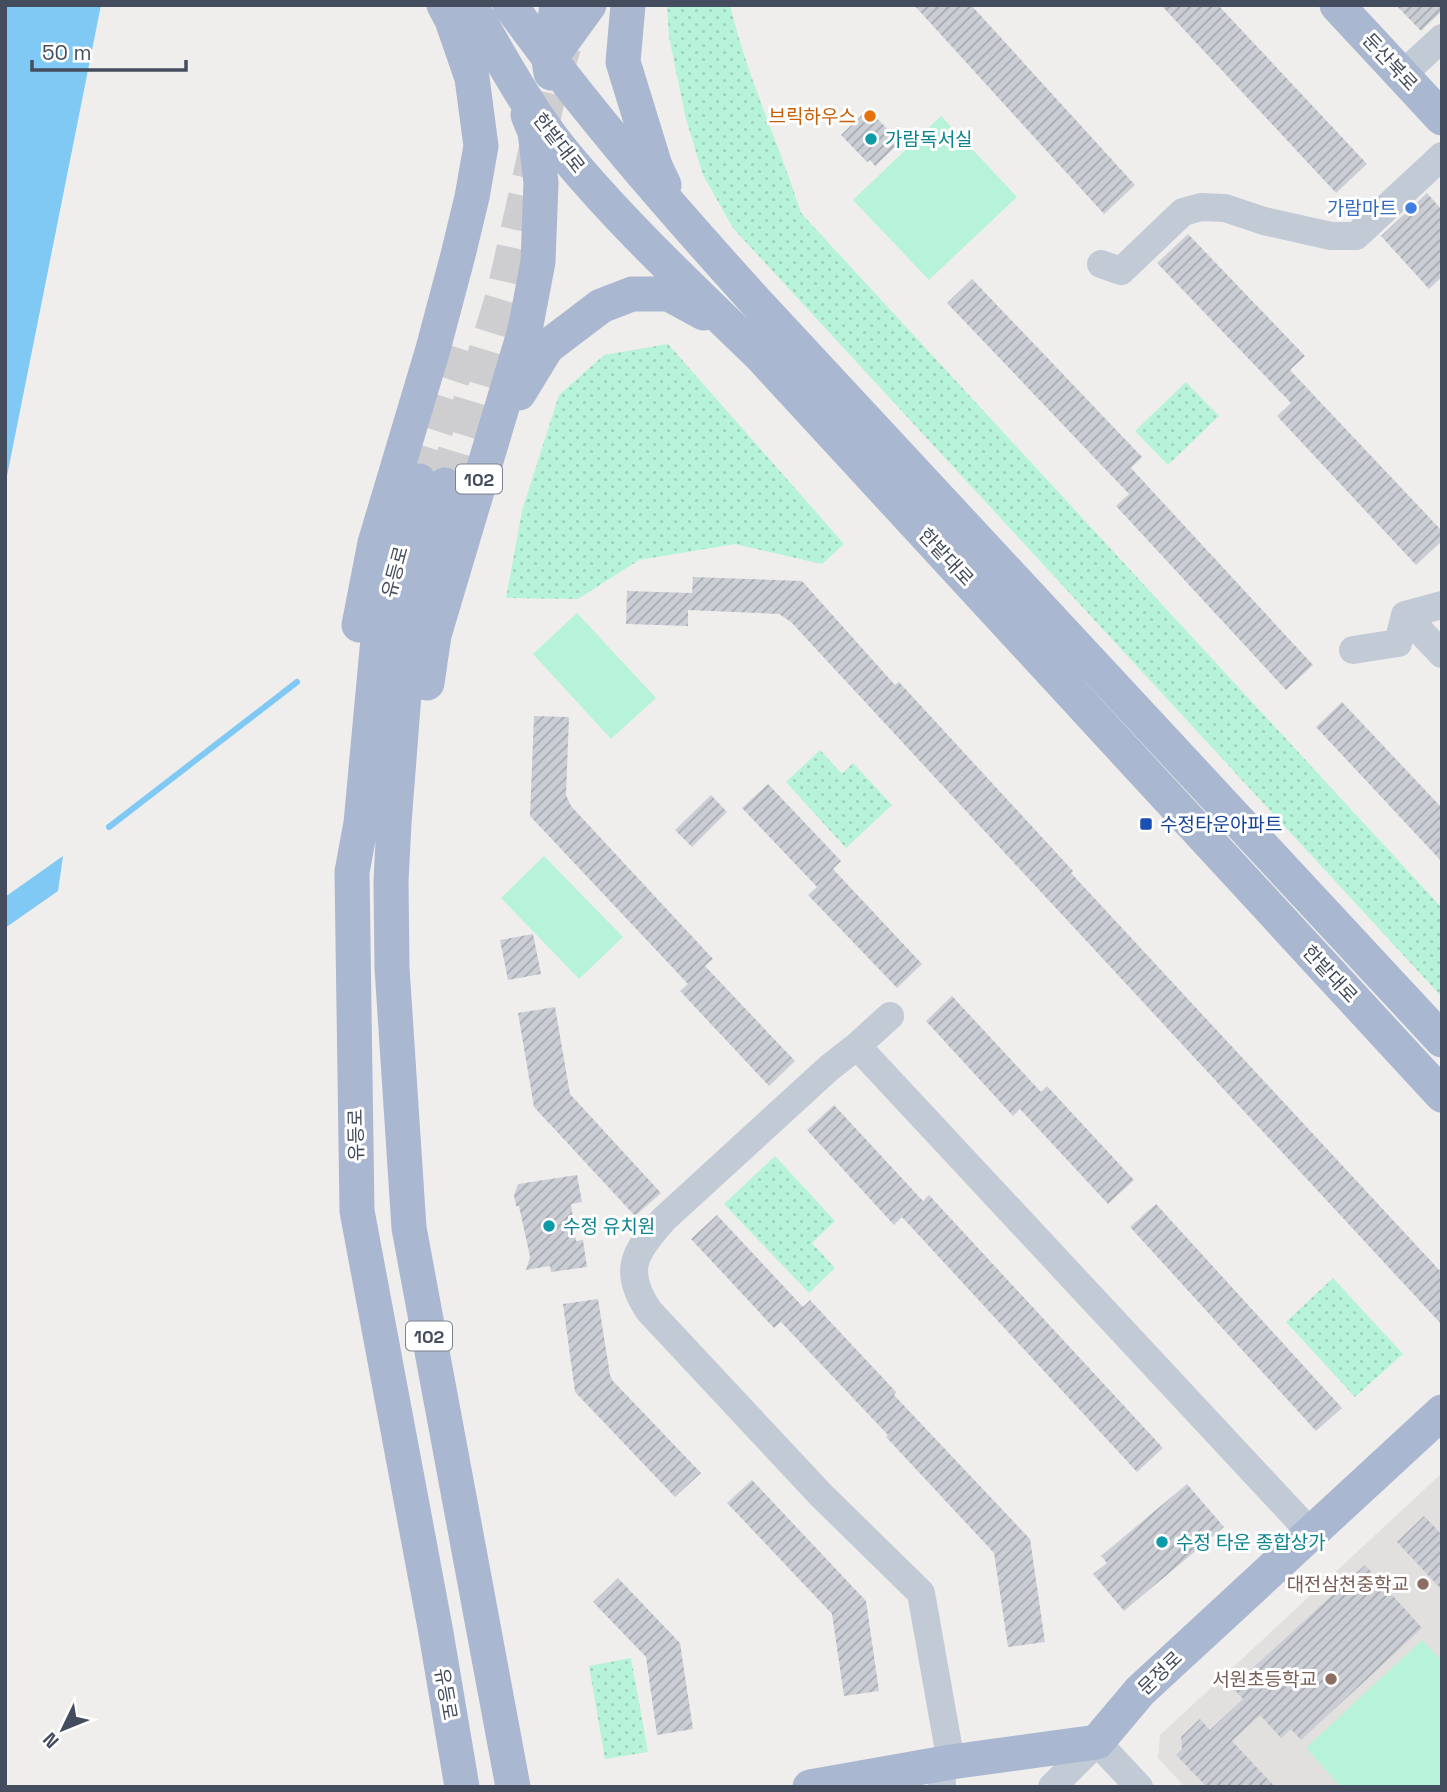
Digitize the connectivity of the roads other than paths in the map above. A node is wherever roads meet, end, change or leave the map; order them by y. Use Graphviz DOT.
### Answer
graph roads {
  1 [pos="444,5"];
  2 [pos="470,5"];
  3 [pos="509,5"];
  4 [pos="557,5"];
  5 [pos="589,5"];
  6 [pos="628,5"];
  7 [pos="1337,5"];
  8 [pos="1442,38"];
  9 [pos="549,60"];
  10 [pos="1402,75"];
  11 [pos="513,79"];
  12 [pos="1442,118"];
  13 [pos="561,149"];
  14 [pos="1442,156"];
  15 [pos="676,214"];
  16 [pos="1101,264"];
  17 [pos="760,355"];
  18 [pos="486,455"];
  19 [pos="1442,605"];
  20 [pos="1405,615"];
  21 [pos="1353,650"];
  22 [pos="1442,654"];
  23 [pos="352,872"];
  24 [pos="391,881"];
  25 [pos="890,1016"];
  26 [pos="1442,1040"];
  27 [pos="857,1046"];
  28 [pos="1442,1094"];
  29 [pos="1442,1412"];
  30 [pos="1311,1533"];
  31 [pos="1097,1742"];
  32 [pos="945,1771"];
  33 [pos="462,1787"];
  34 [pos="513,1787"];
  35 [pos="810,1787"];
  36 [pos="1052,1787"];
  37 [pos="1139,1787"];
  1 -- 23 [label="main road"];
  2 -- 11 [label="main road, 한밭대로"];
  3 -- 9 [label="main road, 한밭대로"];
  3 -- 11 [label="main road"];
  4 -- 9 [label="main road"];
  5 -- 9 [label="main road"];
  6 -- 15 [label="main road"];
  7 -- 10 [label="main road, 둔산북로"];
  8 -- 10 [label="street"];
  9 -- 11 [label="main road"];
  9 -- 13 [label="main road"];
  9 -- 15 [label="main road, 한밭대로"];
  10 -- 12 [label="main road, 둔산북로"];
  11 -- 13 [label="main road, 한밭대로"];
  11 -- 18 [label="main road, 102"];
  13 -- 17 [label="main road, 한밭대로"];
  14 -- 16 [label="street"];
  15 -- 26 [label="main road, 한밭대로"];
  17 -- 18 [label="main road"];
  17 -- 28 [label="main road, 한밭대로"];
  18 -- 24 [label="main road, 102"];
  19 -- 20 [label="street"];
  20 -- 21 [label="street"];
  20 -- 22 [label="street"];
  23 -- 24 [label="main road, 유등로"];
  23 -- 33 [label="main road, 유등로 / 102"];
  24 -- 34 [label="main road, 유등로 / 102"];
  25 -- 27 [label="street"];
  27 -- 30 [label="street"];
  27 -- 32 [label="street"];
  29 -- 30 [label="main road, 문정로"];
  30 -- 31 [label="main road, 문정로"];
  31 -- 32 [label="main road"];
  31 -- 36 [label="street"];
  31 -- 37 [label="street"];
  32 -- 35 [label="main road"];
}
